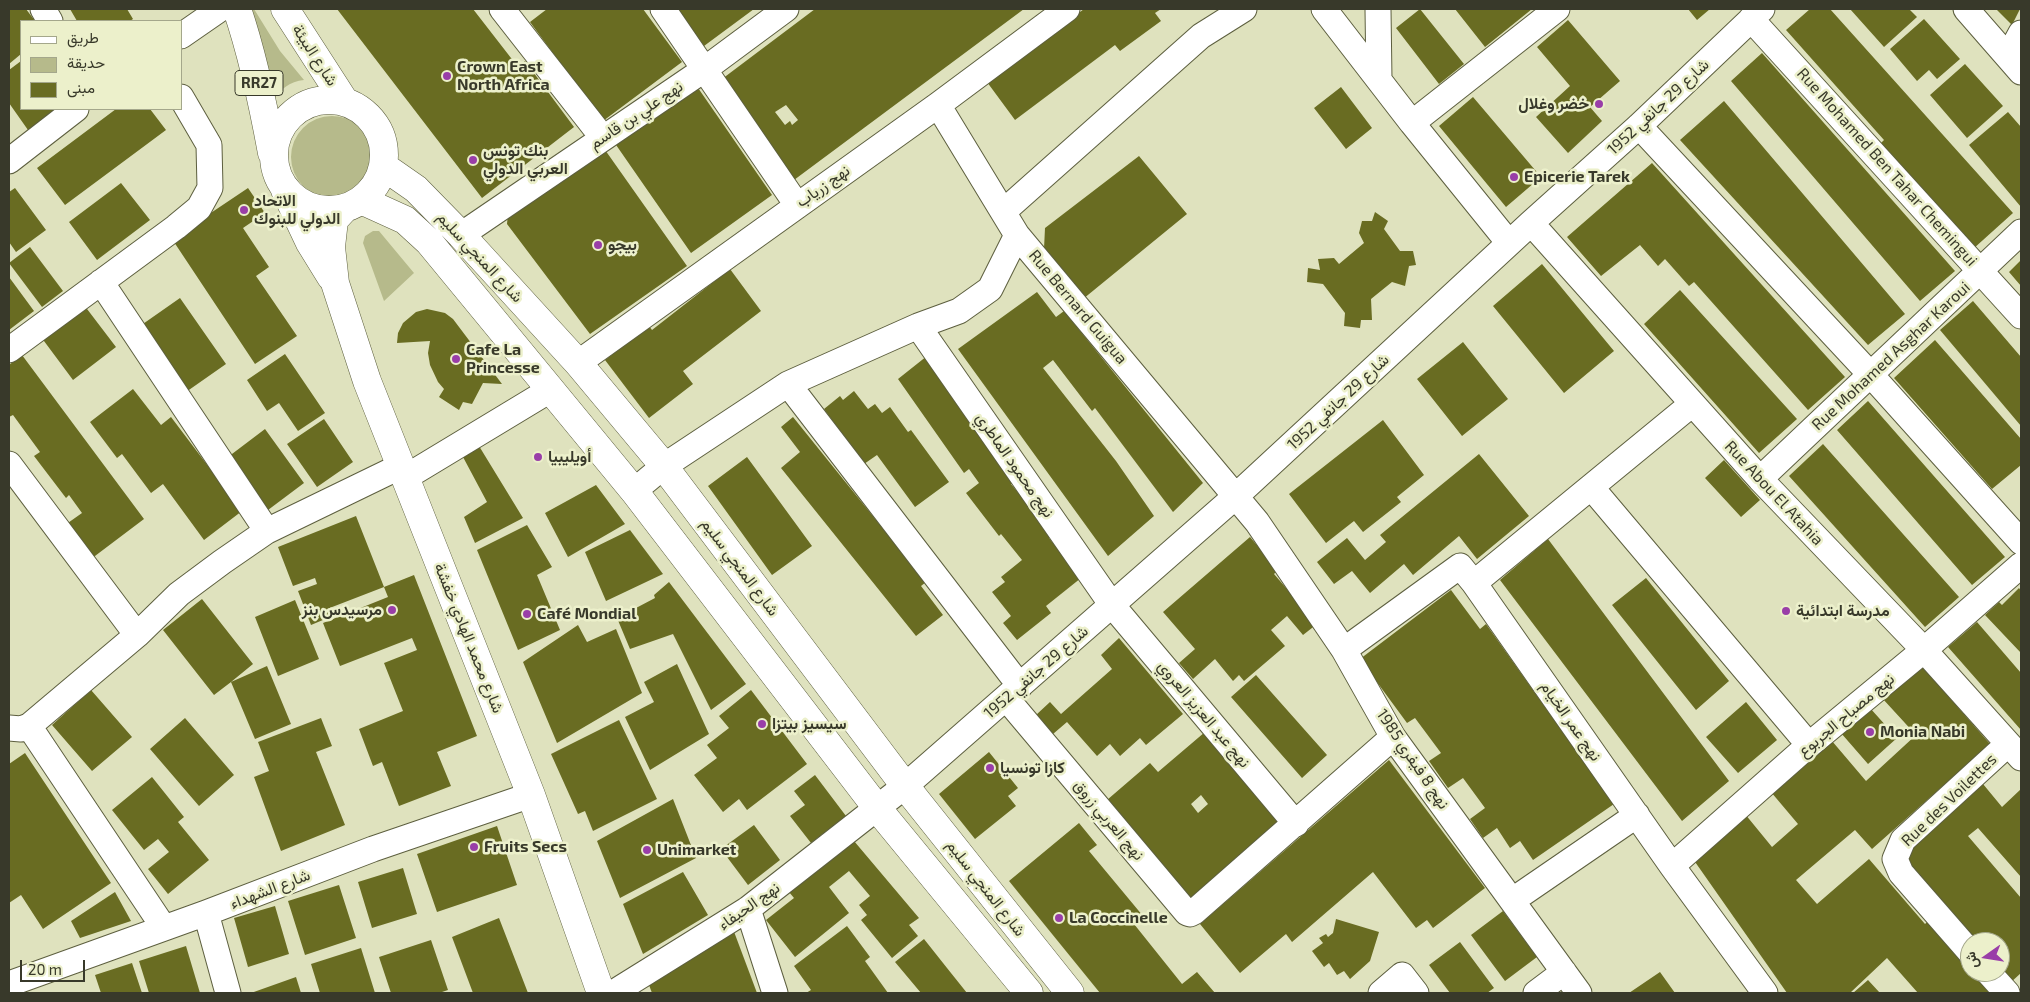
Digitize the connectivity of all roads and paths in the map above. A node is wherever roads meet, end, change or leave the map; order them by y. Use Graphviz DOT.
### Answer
graph roads {
  1 [pos="43,9"];
  2 [pos="220,9"];
  3 [pos="237,9"];
  4 [pos="285,9"];
  5 [pos="663,9"];
  6 [pos="786,9"];
  7 [pos="1067,9"];
  8 [pos="1244,9"];
  9 [pos="1324,9"];
  10 [pos="1378,9"];
  11 [pos="1557,9"];
  12 [pos="1966,9"];
  13 [pos="513,13"];
  14 [pos="1757,14"];
  15 [pos="49,20"];
  16 [pos="2021,33"];
  17 [pos="182,35"];
  18 [pos="2015,64"];
  19 [pos="705,68"];
  20 [pos="1379,80"];
  21 [pos="182,99"];
  22 [pos="345,102"];
  23 [pos="938,105"];
  24 [pos="75,110"];
  25 [pos="1412,123"];
  26 [pos="1639,126"];
  27 [pos="603,138"];
  28 [pos="274,159"];
  29 [pos="9,161"];
  30 [pos="383,166"];
  31 [pos="283,185"];
  32 [pos="353,204"];
  33 [pos="797,204"];
  34 [pos="1003,212"];
  35 [pos="1531,223"];
  36 [pos="2021,232"];
  37 [pos="461,235"];
  38 [pos="1017,235"];
  39 [pos="1509,243"];
  40 [pos="1981,271"];
  41 [pos="101,282"];
  42 [pos="335,283"];
  43 [pos="2021,316"];
  44 [pos="918,326"];
  45 [pos="9,350"];
  46 [pos="578,363"];
  47 [pos="1871,375"];
  48 [pos="788,384"];
  49 [pos="550,390"];
  50 [pos="1692,404"];
  51 [pos="9,464"];
  52 [pos="664,466"];
  53 [pos="404,472"];
  54 [pos="1760,479"];
  55 [pos="1591,487"];
  56 [pos="634,491"];
  57 [pos="1236,496"];
  58 [pos="267,531"];
  59 [pos="2021,542"];
  60 [pos="2021,565"];
  61 [pos="1474,583"];
  62 [pos="1112,605"];
  63 [pos="137,634"];
  64 [pos="1344,650"];
  65 [pos="1924,650"];
  66 [pos="1013,692"];
  67 [pos="19,727"];
  68 [pos="1393,737"];
  69 [pos="1809,745"];
  70 [pos="2015,751"];
  71 [pos="905,786"];
  72 [pos="531,795"];
  73 [pos="877,808"];
  74 [pos="1637,815"];
  75 [pos="1296,824"];
  76 [pos="1672,866"];
  77 [pos="1513,900"];
  78 [pos="748,909"];
  79 [pos="206,913"];
  80 [pos="164,928"];
  81 [pos="1960,941"];
  82 [pos="1564,972"];
  83 [pos="1997,982"];
  84 [pos="9,984"];
  85 [pos="228,993"];
  86 [pos="601,993"];
  87 [pos="613,993"];
  88 [pos="775,993"];
  89 [pos="1029,993"];
  90 [pos="1070,993"];
  91 [pos="1381,993"];
  92 [pos="1416,993"];
  93 [pos="1536,993"];
  94 [pos="1579,993"];
  95 [pos="1765,993"];
  96 [pos="2007,993"];
  1 -- 15 [label="street"];
  2 -- 17 [label="street"];
  3 -- 28 [label="main road, RR27"];
  4 -- 22 [label="main road, شارع البيئة / RR27"];
  5 -- 19 [label="street"];
  6 -- 19 [label="street, نهج علي بن قاسم"];
  7 -- 23 [label="street, نهج زرياب"];
  8 -- 34 [label="street"];
  9 -- 20 [label="street"];
  10 -- 20 [label="street"];
  11 -- 25 [label="street"];
  12 -- 18 [label="street"];
  13 -- 27 [label="street"];
  14 -- 26 [label="street, شارع 29 جانفي 1952"];
  14 -- 40 [label="street, Rue Mohamed Ben Tahar Chemingui"];
  16 -- 18 [label="street"];
  19 -- 27 [label="street, نهج علي بن قاسم"];
  19 -- 33 [label="street"];
  20 -- 25 [label="street"];
  21 -- 41 [label="street"];
  22 -- 28 [label="main road, RR27"];
  22 -- 30 [label="main road, RR27"];
  23 -- 33 [label="street, نهج زرياب"];
  23 -- 34 [label="street, Rue Bernard Guigua"];
  24 -- 29 [label="street"];
  25 -- 39 [label="street"];
  26 -- 35 [label="street, شارع 29 جانفي 1952"];
  26 -- 47 [label="street"];
  27 -- 37 [label="street, نهج علي بن قاسم"];
  28 -- 31 [label="main road, RR27"];
  30 -- 32 [label="main road, RR27"];
  30 -- 37 [label="main road, شارع المنجي سليم"];
  31 -- 32 [label="main road, RR27"];
  31 -- 42 [label="main road"];
  32 -- 42 [label="main road"];
  32 -- 49 [label="main road, شارع المنجي سليم"];
  33 -- 46 [label="street, نهج زرياب"];
  34 -- 38 [label="street, Rue Bernard Guigua"];
  35 -- 39 [label="street, شارع 29 جانفي 1952"];
  35 -- 50 [label="street, Rue Abou El Atahia"];
  36 -- 40 [label="street, Rue Mohamed Asghar Karoui"];
  37 -- 46 [label="main road, شارع المنجي سليم"];
  38 -- 44 [label="street"];
  38 -- 57 [label="street, Rue Bernard Guigua"];
  39 -- 57 [label="street, شارع 29 جانفي 1952"];
  40 -- 43 [label="street, Rue Mohamed Ben Tahar Chemingui"];
  40 -- 47 [label="street, Rue Mohamed Asghar Karoui"];
  41 -- 45 [label="street"];
  41 -- 58 [label="street"];
  42 -- 53 [label="main road, شارع محمد الهادي خفشة"];
  44 -- 48 [label="street"];
  44 -- 62 [label="street, نهج محمود الماطري"];
  46 -- 52 [label="main road, شارع المنجي سليم"];
  47 -- 54 [label="street, Rue Mohamed Asghar Karoui"];
  47 -- 59 [label="street"];
  48 -- 52 [label="street"];
  48 -- 66 [label="street"];
  49 -- 53 [label="street"];
  49 -- 56 [label="main road, شارع المنجي سليم"];
  50 -- 54 [label="street, Rue Abou El Atahia"];
  50 -- 55 [label="street"];
  51 -- 63 [label="street"];
  52 -- 56 [label="street"];
  52 -- 71 [label="main road, شارع المنجي سليم"];
  53 -- 58 [label="street"];
  53 -- 72 [label="main road, شارع محمد الهادي خفشة"];
  54 -- 65 [label="street, Rue Abou El Atahia"];
  55 -- 61 [label="street"];
  55 -- 69 [label="street"];
  56 -- 73 [label="main road, شارع المنجي سليم"];
  57 -- 62 [label="street, شارع 29 جانفي 1952"];
  57 -- 64 [label="street, نهج 8 فيفري 1985"];
  58 -- 63 [label="street"];
  60 -- 65 [label="street, نهج مصباح الجربوع"];
  61 -- 64 [label="street, نهج عمر الخيام"];
  61 -- 74 [label="street, نهج عمر الخيام"];
  62 -- 66 [label="street, شارع 29 جانفي 1952"];
  62 -- 75 [label="street, نهج عبد العزيز العروي"];
  63 -- 67 [label="street"];
  64 -- 68 [label="street, نهج 8 فيفري 1985"];
  65 -- 69 [label="street, نهج مصباح الجربوع"];
  65 -- 70 [label="street, Rue Abou El Atahia"];
  66 -- 71 [label="street, شارع 29 جانفي 1952"];
  66 -- 75 [label="street, نهج العربي زروق"];
  67 -- 80 [label="street"];
  68 -- 75 [label="street"];
  68 -- 77 [label="street, نهج 8 فيفري 1985"];
  69 -- 76 [label="street, نهج مصباح الجربوع"];
  70 -- 81 [label="street, Rue des Voilettes"];
  71 -- 73 [label="street, شارع 29 جانفي 1952"];
  71 -- 90 [label="main road, شارع المنجي سليم"];
  72 -- 79 [label="street, شارع الشهداء"];
  72 -- 86 [label="main road, شارع محمد الهادي خفشة"];
  73 -- 78 [label="street, نهج الحيفاء"];
  73 -- 89 [label="main road, شارع المنجي سليم"];
  74 -- 76 [label="street, نهج عمر الخيام"];
  74 -- 77 [label="street"];
  76 -- 95 [label="street, نهج عمر الخيام"];
  77 -- 82 [label="street, نهج 8 فيفري 1985"];
  78 -- 87 [label="street, نهج الحيفاء"];
  78 -- 88 [label="street"];
  79 -- 80 [label="street, شارع الشهداء"];
  79 -- 85 [label="street"];
  80 -- 84 [label="street, شارع الشهداء"];
  82 -- 93 [label="street"];
  82 -- 94 [label="street, نهج 8 فيفري 1985"];
  83 -- 96 [label="street"];
  91 -- 92 [label="street"];
}
